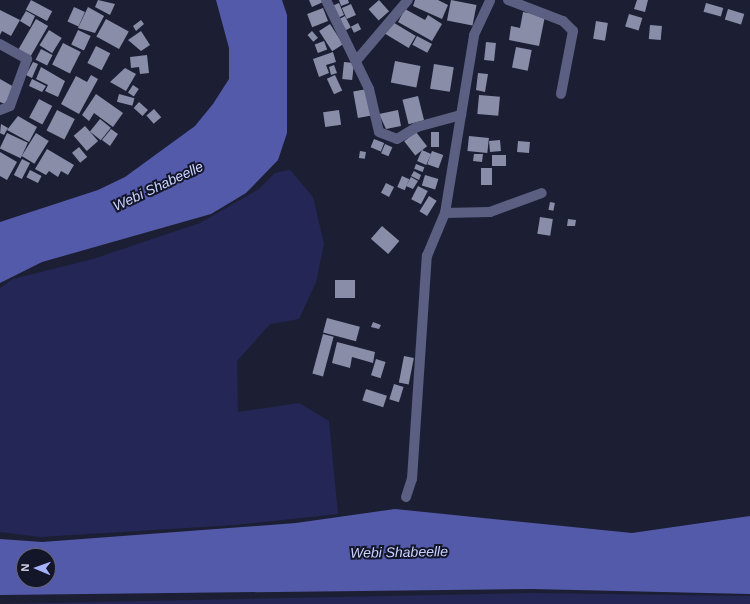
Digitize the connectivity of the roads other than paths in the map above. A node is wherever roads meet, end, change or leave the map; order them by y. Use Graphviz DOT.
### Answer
graph roads {
  1 [pos="326,0"];
  2 [pos="408,0"];
  3 [pos="490,0"];
  4 [pos="508,0"];
  5 [pos="0,44"];
  6 [pos="356,61"];
  7 [pos="562,94"];
  8 [pos="0,110"];
  9 [pos="461,115"];
  10 [pos="542,193"];
  11 [pos="445,213"];
  12 [pos="406,497"];
  1 -- 6 [label="street"];
  2 -- 6 [label="street"];
  3 -- 9 [label="street"];
  4 -- 7 [label="street"];
  5 -- 8 [label="street"];
  6 -- 9 [label="street"];
  9 -- 11 [label="street"];
  10 -- 11 [label="street"];
  11 -- 12 [label="street"];
}
